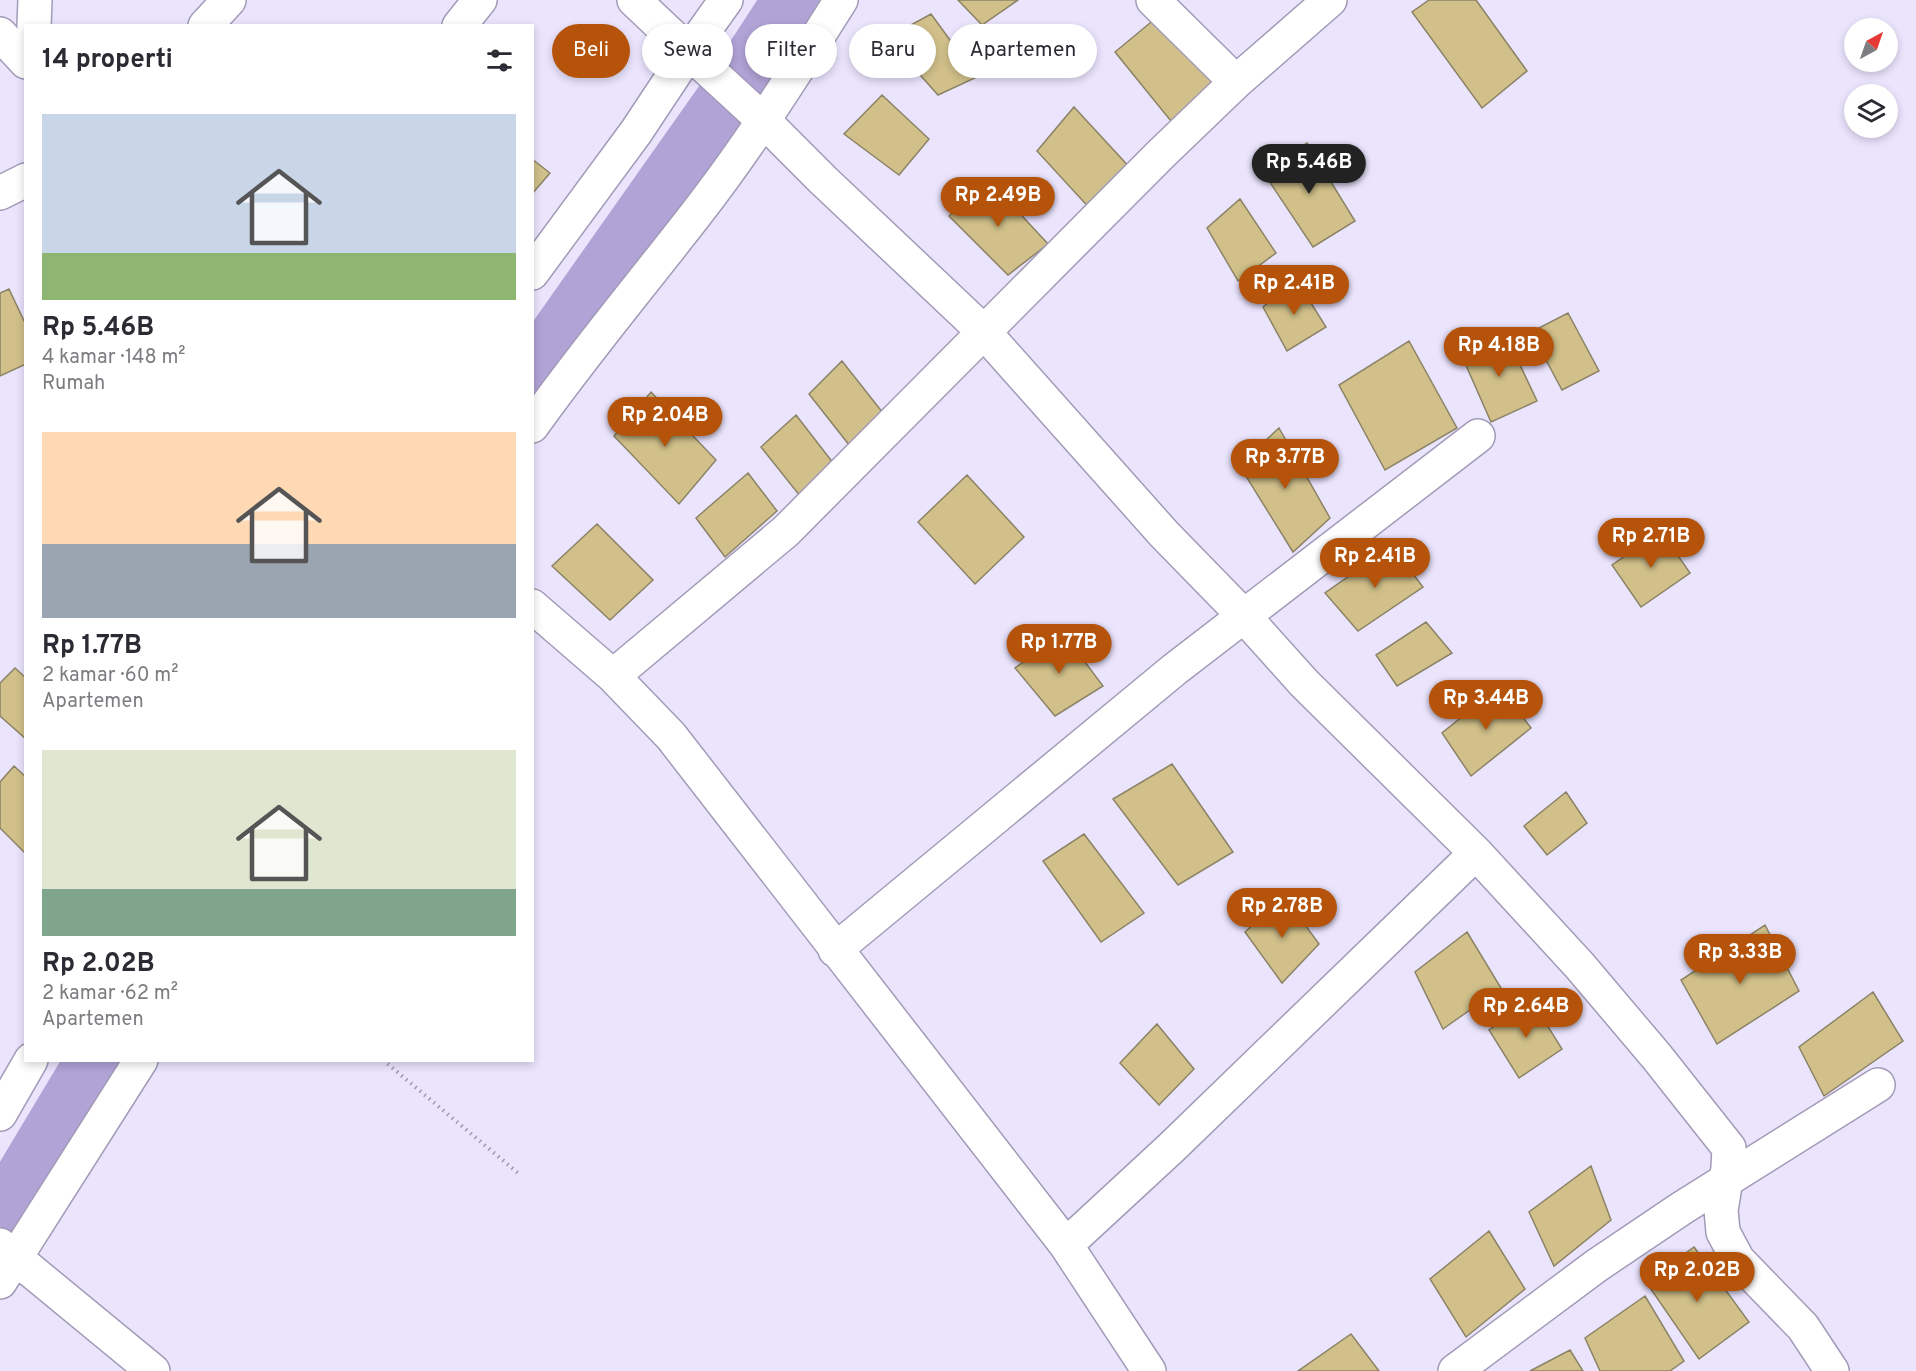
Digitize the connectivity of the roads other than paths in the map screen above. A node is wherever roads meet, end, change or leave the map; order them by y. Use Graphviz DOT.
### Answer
graph roads {
  1 [pos="35,0"];
  2 [pos="229,0"];
  3 [pos="480,0"];
  4 [pos="634,0"];
  5 [pos="726,0"];
  6 [pos="841,0"];
  7 [pos="1153,0"];
  8 [pos="1330,0"];
  9 [pos="34,24"];
  10 [pos="207,24"];
  11 [pos="461,24"];
  12 [pos="659,24"];
  13 [pos="709,24"];
  14 [pos="0,34"];
  15 [pos="24,60"];
  16 [pos="672,78"];
  17 [pos="718,78"];
  18 [pos="1236,82"];
  19 [pos="761,118"];
  20 [pos="24,181"];
  21 [pos="0,193"];
  22 [pos="534,270"];
  23 [pos="984,332"];
  24 [pos="534,423"];
  25 [pos="1478,436"];
  26 [pos="534,608"];
  27 [pos="1243,615"];
  28 [pos="613,676"];
  29 [pos="1476,853"];
  30 [pos="835,950"];
  31 [pos="30,1062"];
  32 [pos="140,1062"];
  33 [pos="1878,1085"];
  34 [pos="0,1114"];
  35 [pos="1725,1180"];
  36 [pos="1066,1245"];
  37 [pos="5,1259"];
  38 [pos="153,1371"];
  39 [pos="1149,1371"];
  40 [pos="1455,1371"];
  41 [pos="1832,1371"];
  1 -- 9 [label="street"];
  2 -- 10 [label="street"];
  3 -- 11 [label="street"];
  4 -- 12 [label="street"];
  5 -- 13 [label="street"];
  6 -- 19 [label="street"];
  7 -- 18 [label="street"];
  8 -- 18 [label="street"];
  14 -- 15 [label="street"];
  16 -- 22 [label="street"];
  17 -- 19 [label="street"];
  18 -- 23 [label="street"];
  19 -- 23 [label="street"];
  19 -- 24 [label="street"];
  20 -- 21 [label="street"];
  23 -- 27 [label="street"];
  23 -- 28 [label="street"];
  25 -- 27 [label="street"];
  26 -- 28 [label="street"];
  27 -- 29 [label="street"];
  27 -- 30 [label="street"];
  28 -- 30 [label="street"];
  29 -- 35 [label="street"];
  29 -- 36 [label="street"];
  30 -- 36 [label="street"];
  31 -- 34 [label="street"];
  32 -- 37 [label="street"];
  33 -- 35 [label="street"];
  35 -- 40 [label="street"];
  35 -- 41 [label="street"];
  36 -- 39 [label="street"];
  37 -- 38 [label="street"];
}
